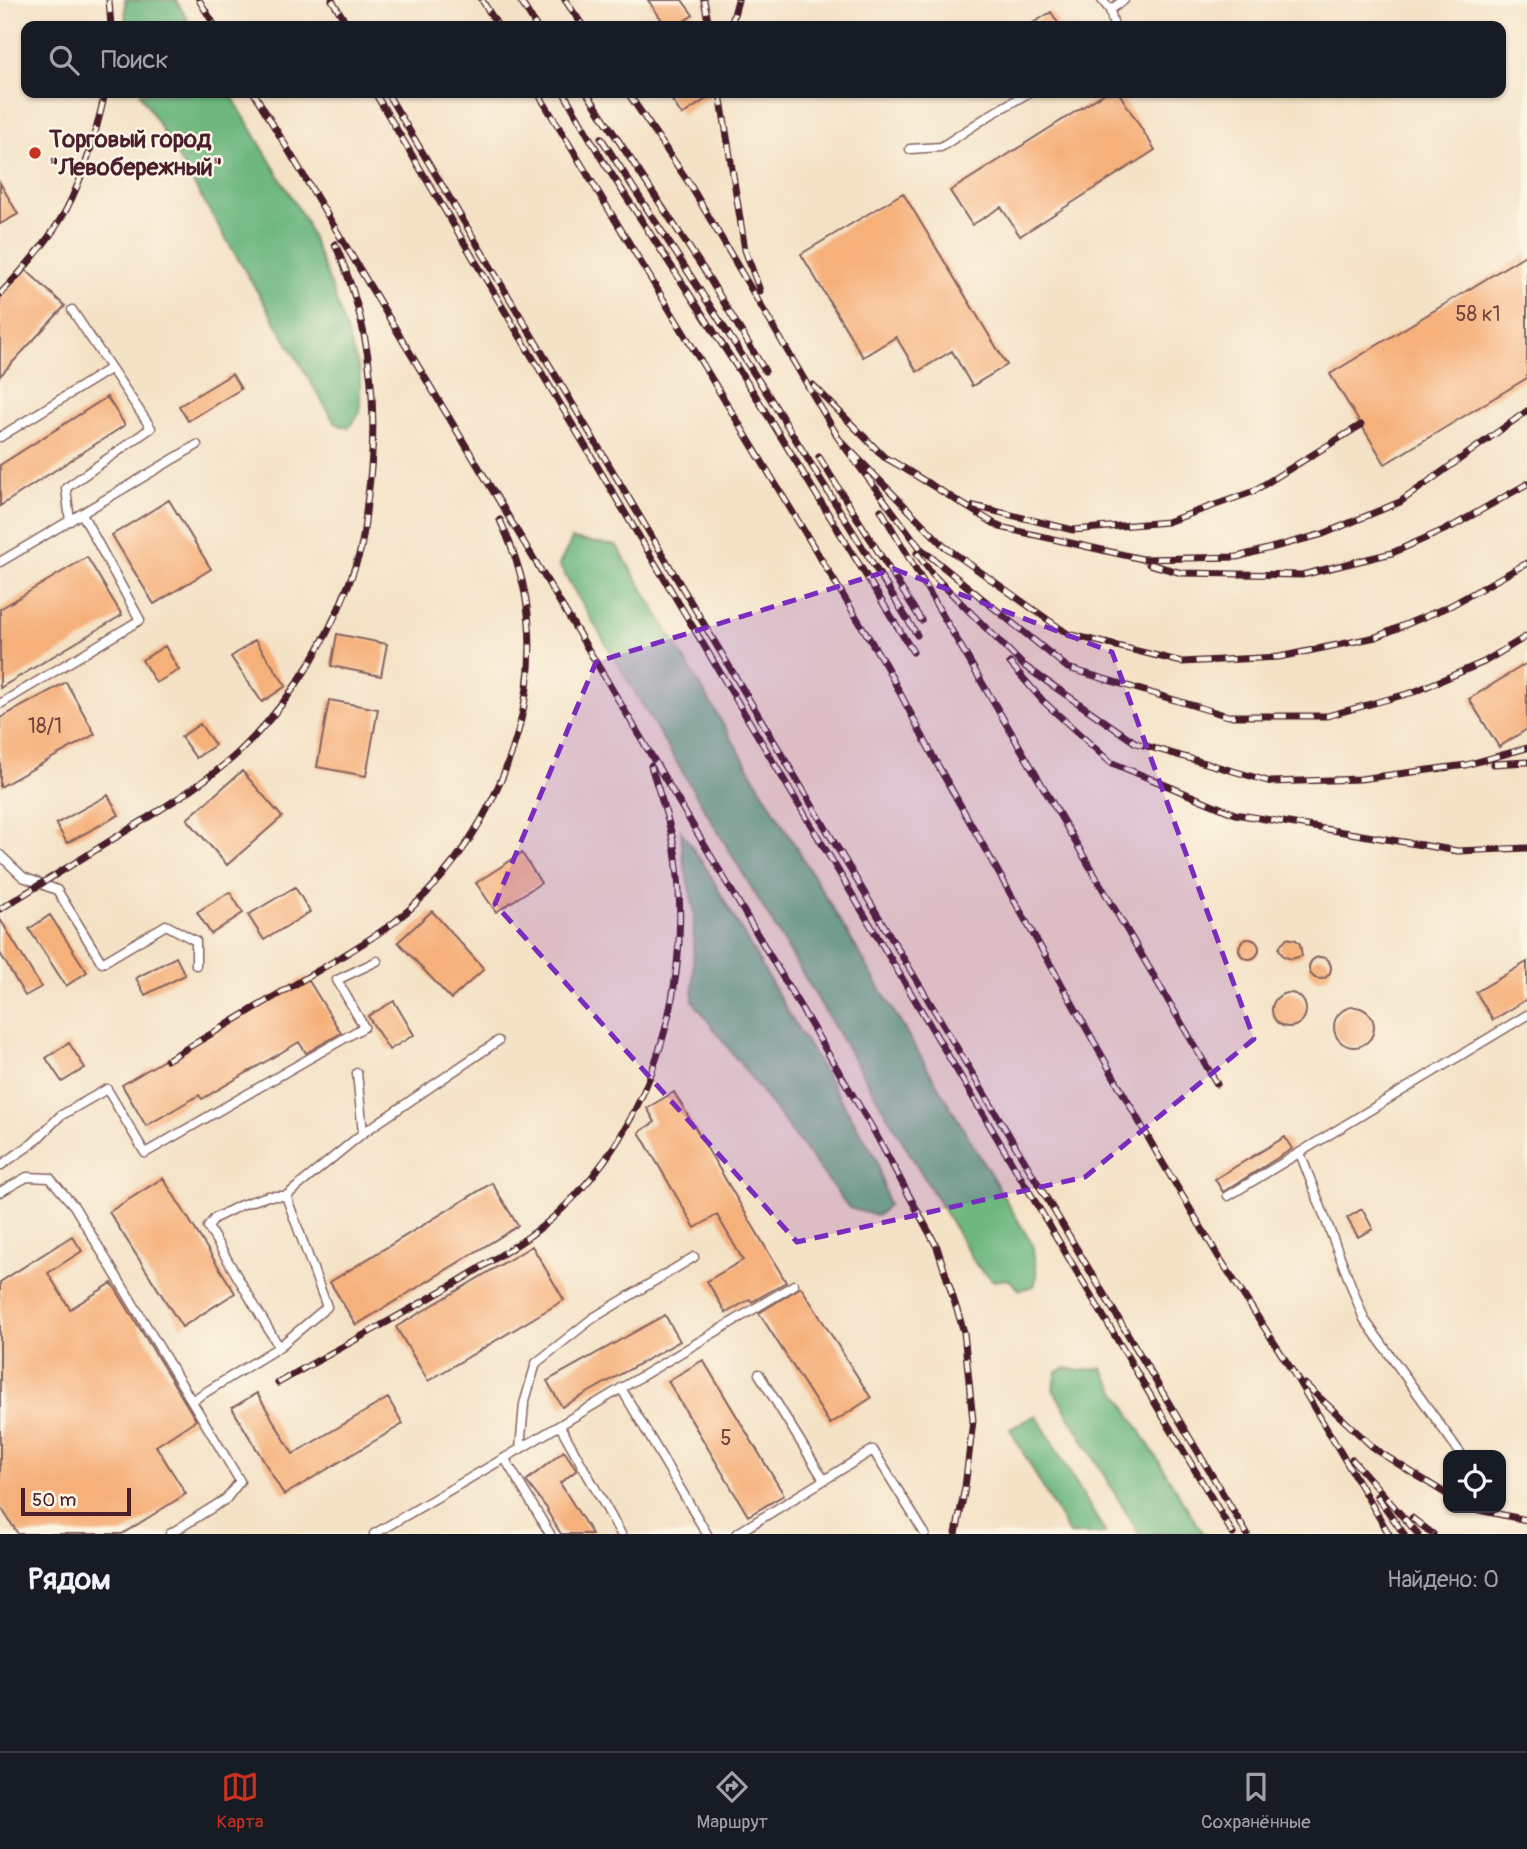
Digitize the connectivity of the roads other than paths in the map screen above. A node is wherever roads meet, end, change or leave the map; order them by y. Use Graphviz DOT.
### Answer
graph roads {
  1 [pos="1102,0"];
  2 [pos="1124,0"];
  3 [pos="1110,10"];
  4 [pos="1113,21"];
  5 [pos="1019,98"];
  6 [pos="910,149"];
  7 [pos="72,310"];
  8 [pos="111,368"];
  9 [pos="0,437"];
  10 [pos="197,445"];
  11 [pos="82,514"];
  12 [pos="71,522"];
  13 [pos="0,562"];
  14 [pos="0,704"];
  15 [pos="0,855"];
  16 [pos="377,961"];
  17 [pos="196,965"];
  18 [pos="1527,1015"];
  19 [pos="498,1041"];
  20 [pos="357,1073"];
  21 [pos="363,1133"];
  22 [pos="1300,1153"];
  23 [pos="0,1166"];
  24 [pos="0,1192"];
  25 [pos="286,1196"];
  26 [pos="1228,1196"];
  27 [pos="694,1257"];
  28 [pos="794,1285"];
  29 [pos="279,1347"];
  30 [pos="759,1374"];
  31 [pos="621,1388"];
  32 [pos="192,1400"];
  33 [pos="560,1426"];
  34 [pos="520,1449"];
  35 [pos="1458,1450"];
  36 [pos="505,1459"];
  37 [pos="824,1480"];
  38 [pos="170,1534"];
  39 [pos="374,1534"];
  40 [pos="550,1534"];
  41 [pos="621,1534"];
  42 [pos="708,1534"];
  43 [pos="736,1534"];
  44 [pos="925,1534"];
  1 -- 3 [label="lane"];
  2 -- 3 [label="lane"];
  3 -- 4 [label="lane"];
  5 -- 6 [label="lane"];
  7 -- 8 [label="lane"];
  8 -- 9 [label="lane"];
  8 -- 12 [label="lane"];
  10 -- 11 [label="lane"];
  11 -- 12 [label="lane"];
  11 -- 14 [label="lane"];
  12 -- 13 [label="lane"];
  15 -- 17 [label="lane"];
  16 -- 23 [label="lane"];
  18 -- 22 [label="lane"];
  19 -- 21 [label="lane"];
  20 -- 21 [label="lane"];
  21 -- 25 [label="lane"];
  22 -- 26 [label="lane"];
  22 -- 35 [label="lane"];
  24 -- 32 [label="lane"];
  25 -- 29 [label="lane"];
  25 -- 29 [label="lane"];
  27 -- 34 [label="lane"];
  28 -- 31 [label="lane"];
  29 -- 32 [label="lane"];
  30 -- 37 [label="lane"];
  31 -- 33 [label="lane"];
  31 -- 42 [label="lane"];
  32 -- 38 [label="lane"];
  33 -- 34 [label="lane"];
  33 -- 41 [label="lane"];
  34 -- 36 [label="lane"];
  36 -- 39 [label="lane"];
  36 -- 40 [label="lane"];
  37 -- 43 [label="lane"];
  37 -- 44 [label="lane"];
}
